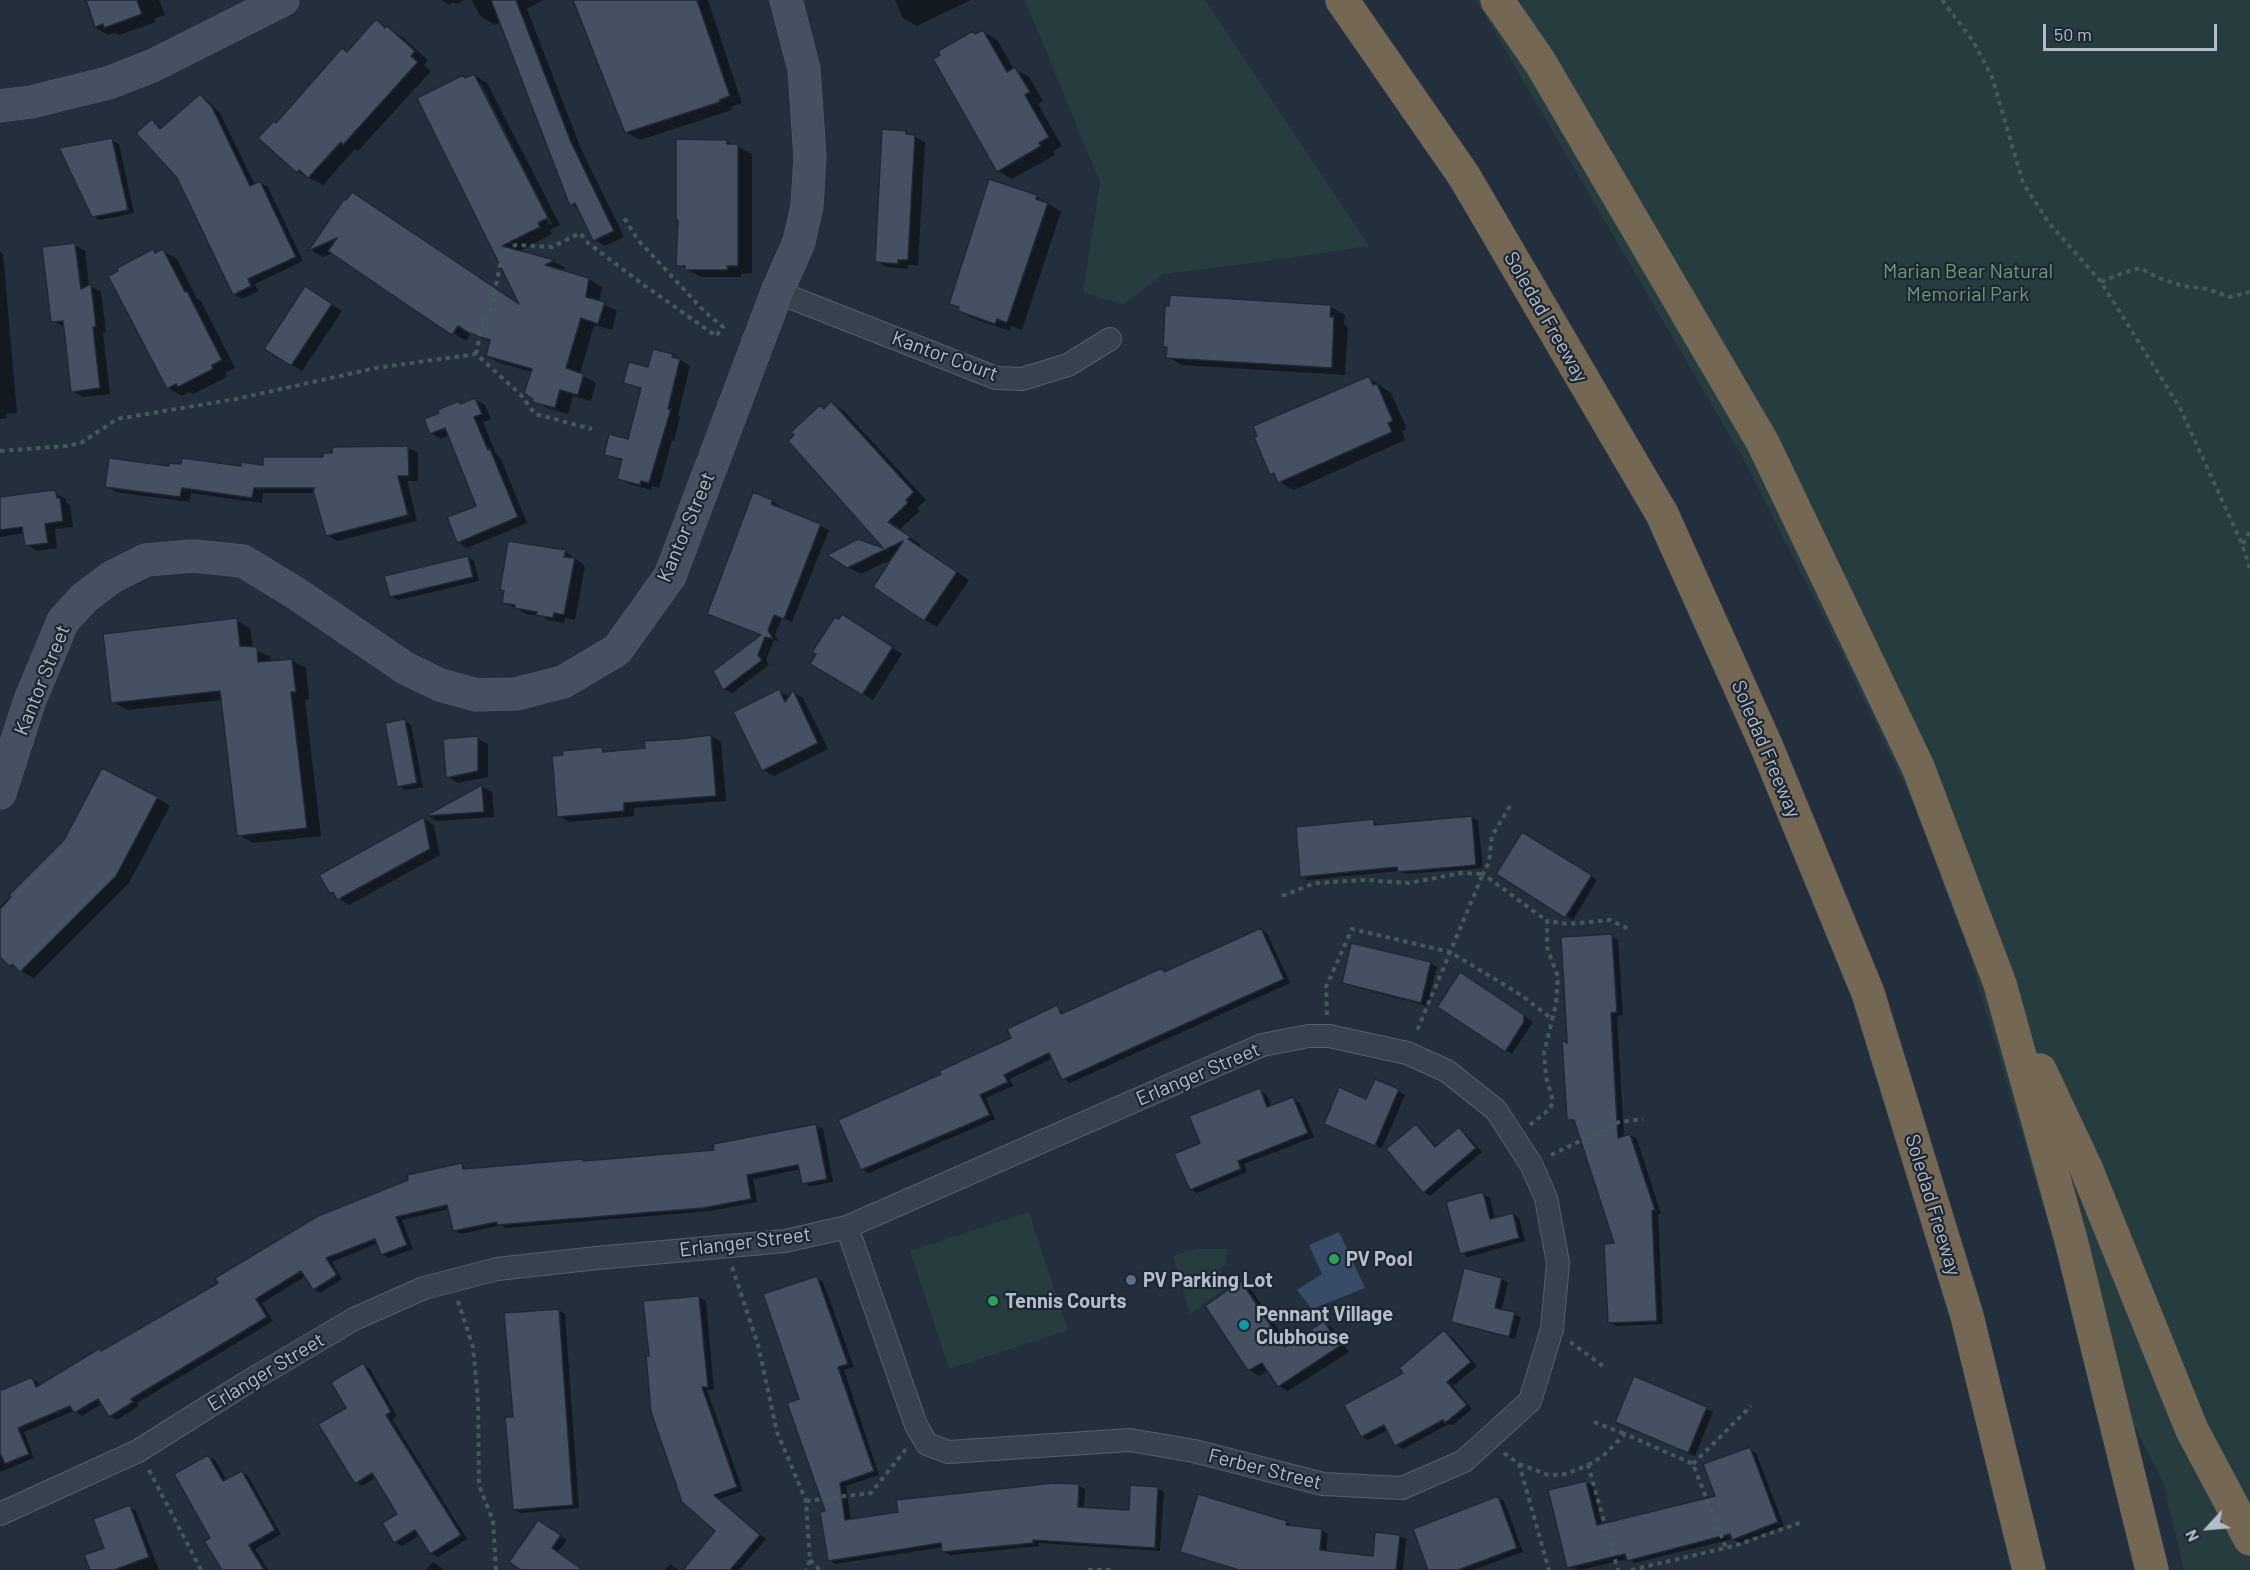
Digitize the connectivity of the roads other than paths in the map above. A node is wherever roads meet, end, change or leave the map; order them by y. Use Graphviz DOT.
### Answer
graph roads {
  1 [pos="283,0"];
  2 [pos="786,0"];
  3 [pos="1342,0"];
  4 [pos="1497,0"];
  5 [pos="0,106"];
  6 [pos="777,292"];
  7 [pos="1110,339"];
  8 [pos="0,793"];
  9 [pos="2000,984"];
  10 [pos="1515,1136"];
  11 [pos="847,1227"];
  12 [pos="1967,1316"];
  13 [pos="0,1514"];
  14 [pos="2250,1539"];
  15 [pos="2006,1570"];
  16 [pos="2029,1570"];
  17 [pos="2152,1570"];
  1 -- 5 [label="street"];
  2 -- 6 [label="street, Kantor Street"];
  3 -- 12 [label="highway, Soledad Freeway"];
  4 -- 9 [label="highway"];
  6 -- 7 [label="street, Kantor Court"];
  6 -- 8 [label="street, Kantor Street"];
  9 -- 14 [label="highway"];
  9 -- 17 [label="highway"];
  10 -- 11 [label="street, Erlanger Street"];
  10 -- 11 [label="street, Ferber Street"];
  11 -- 13 [label="street, Erlanger Street"];
  12 -- 15 [label="highway"];
  12 -- 16 [label="highway, Soledad Freeway"];
}
